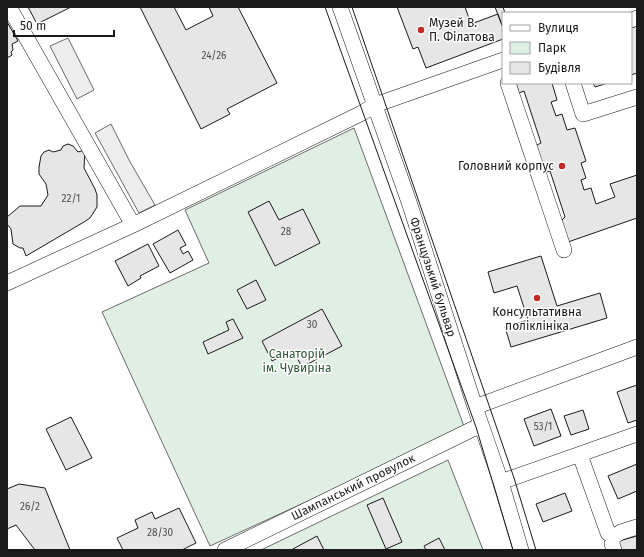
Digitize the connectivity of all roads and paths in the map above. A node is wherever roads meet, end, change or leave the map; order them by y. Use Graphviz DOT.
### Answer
graph roads {
  1 [pos="9,7"];
  2 [pos="340,7"];
  3 [pos="502,63"];
  4 [pos="508,84"];
  5 [pos="573,84"];
  6 [pos="637,96"];
  7 [pos="375,105"];
  8 [pos="134,225"];
  9 [pos="564,250"];
  10 [pos="7,284"];
  11 [pos="637,347"];
  12 [pos="475,407"];
  13 [pos="481,425"];
  14 [pos="637,434"];
  15 [pos="580,455"];
  16 [pos="501,482"];
  17 [pos="637,527"];
  18 [pos="614,544"];
  19 [pos="225,550"];
  20 [pos="521,550"];
  1 -- 8 [label="street"];
  2 -- 7 [label="street, Французький бульвар"];
  3 -- 7 [label="street"];
  4 -- 9 [label="street"];
  5 -- 6 [label="street"];
  7 -- 8 [label="street"];
  7 -- 12 [label="street, Французький бульвар"];
  8 -- 10 [label="street"];
  11 -- 12 [label="street"];
  12 -- 13 [label="street, Французький бульвар"];
  13 -- 16 [label="street, Французький бульвар"];
  13 -- 19 [label="street, Шампанський провулок"];
  14 -- 15 [label="street"];
  15 -- 16 [label="street"];
  15 -- 18 [label="street"];
  16 -- 20 [label="street, Французький бульвар"];
  17 -- 18 [label="street"];
}
